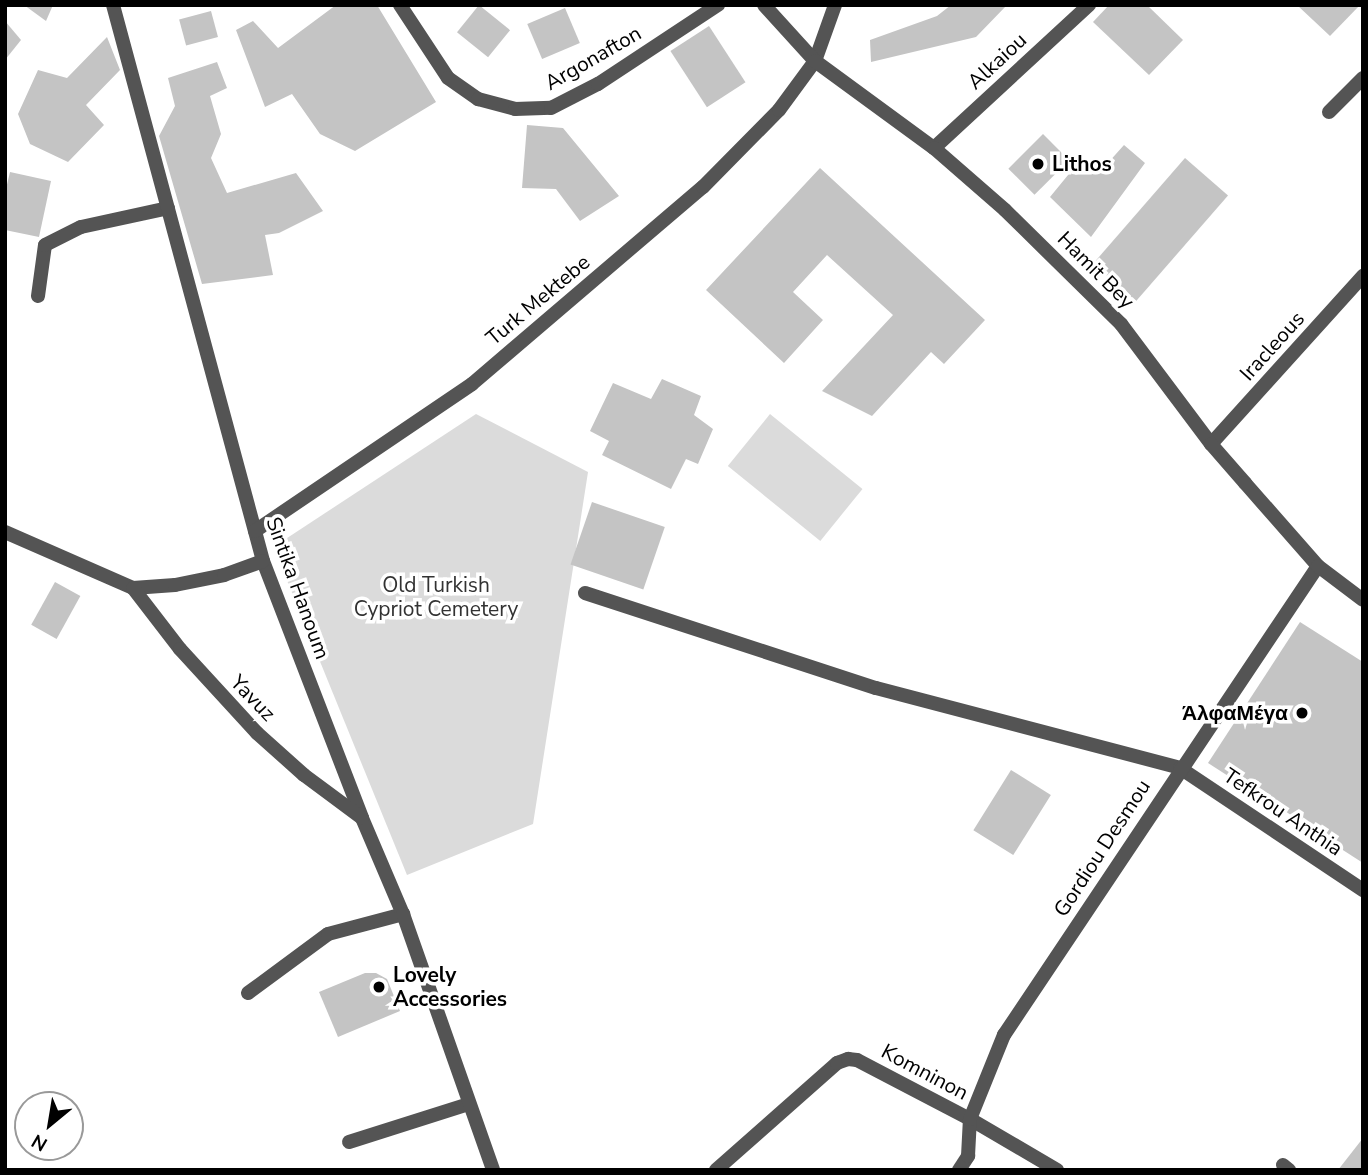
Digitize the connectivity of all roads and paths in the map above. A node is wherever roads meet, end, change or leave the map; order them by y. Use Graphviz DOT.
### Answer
graph roads {
  1 [pos="113,5"];
  2 [pos="400,5"];
  3 [pos="718,5"];
  4 [pos="764,5"];
  5 [pos="835,5"];
  6 [pos="1089,5"];
  7 [pos="815,61"];
  8 [pos="1363,78"];
  9 [pos="1329,112"];
  10 [pos="934,148"];
  11 [pos="168,208"];
  12 [pos="1363,276"];
  13 [pos="38,296"];
  14 [pos="1211,444"];
  15 [pos="255,531"];
  16 [pos="5,532"];
  17 [pos="263,561"];
  18 [pos="1318,566"];
  19 [pos="133,588"];
  20 [pos="585,593"];
  21 [pos="1363,600"];
  22 [pos="1180,768"];
  23 [pos="362,818"];
  24 [pos="1363,890"];
  25 [pos="403,914"];
  26 [pos="248,993"];
  27 [pos="469,1104"];
  28 [pos="970,1119"];
  29 [pos="349,1142"];
  30 [pos="492,1170"];
  31 [pos="716,1170"];
  32 [pos="959,1170"];
  33 [pos="1057,1170"];
  1 -- 11 [label="street, Sintika Hanoum"];
  2 -- 3 [label="street, Argonafton"];
  4 -- 7 [label="street, Hamit Bey"];
  5 -- 7 [label="street, Turk Mektebe"];
  6 -- 10 [label="street, Alkaiou"];
  7 -- 10 [label="street, Hamit Bey"];
  7 -- 15 [label="street, Turk Mektebe"];
  8 -- 9 [label="street"];
  10 -- 14 [label="street, Hamit Bey"];
  11 -- 13 [label="street"];
  11 -- 15 [label="street, Sintika Hanoum"];
  12 -- 14 [label="street, Iracleous"];
  14 -- 18 [label="street, Hamit Bey"];
  15 -- 17 [label="street, Sintika Hanoum"];
  16 -- 19 [label="street, Yavuz"];
  17 -- 19 [label="street, Yavuz"];
  17 -- 23 [label="street, Sintika Hanoum"];
  18 -- 21 [label="street, Hamit Bey"];
  18 -- 22 [label="street, Gordiou Desmou"];
  19 -- 23 [label="street, Yavuz"];
  20 -- 22 [label="street, Tefkrou Anthia"];
  22 -- 24 [label="street, Tefkrou Anthia"];
  22 -- 28 [label="street, Gordiou Desmou"];
  23 -- 25 [label="street, Sintika Hanoum"];
  25 -- 26 [label="street"];
  25 -- 27 [label="street, Sintika Hanoum"];
  27 -- 29 [label="street"];
  27 -- 30 [label="street, Sintika Hanoum"];
  28 -- 31 [label="street, Komninon"];
  28 -- 32 [label="street, Gordiou Desmou"];
  28 -- 33 [label="street, Komninon"];
}
